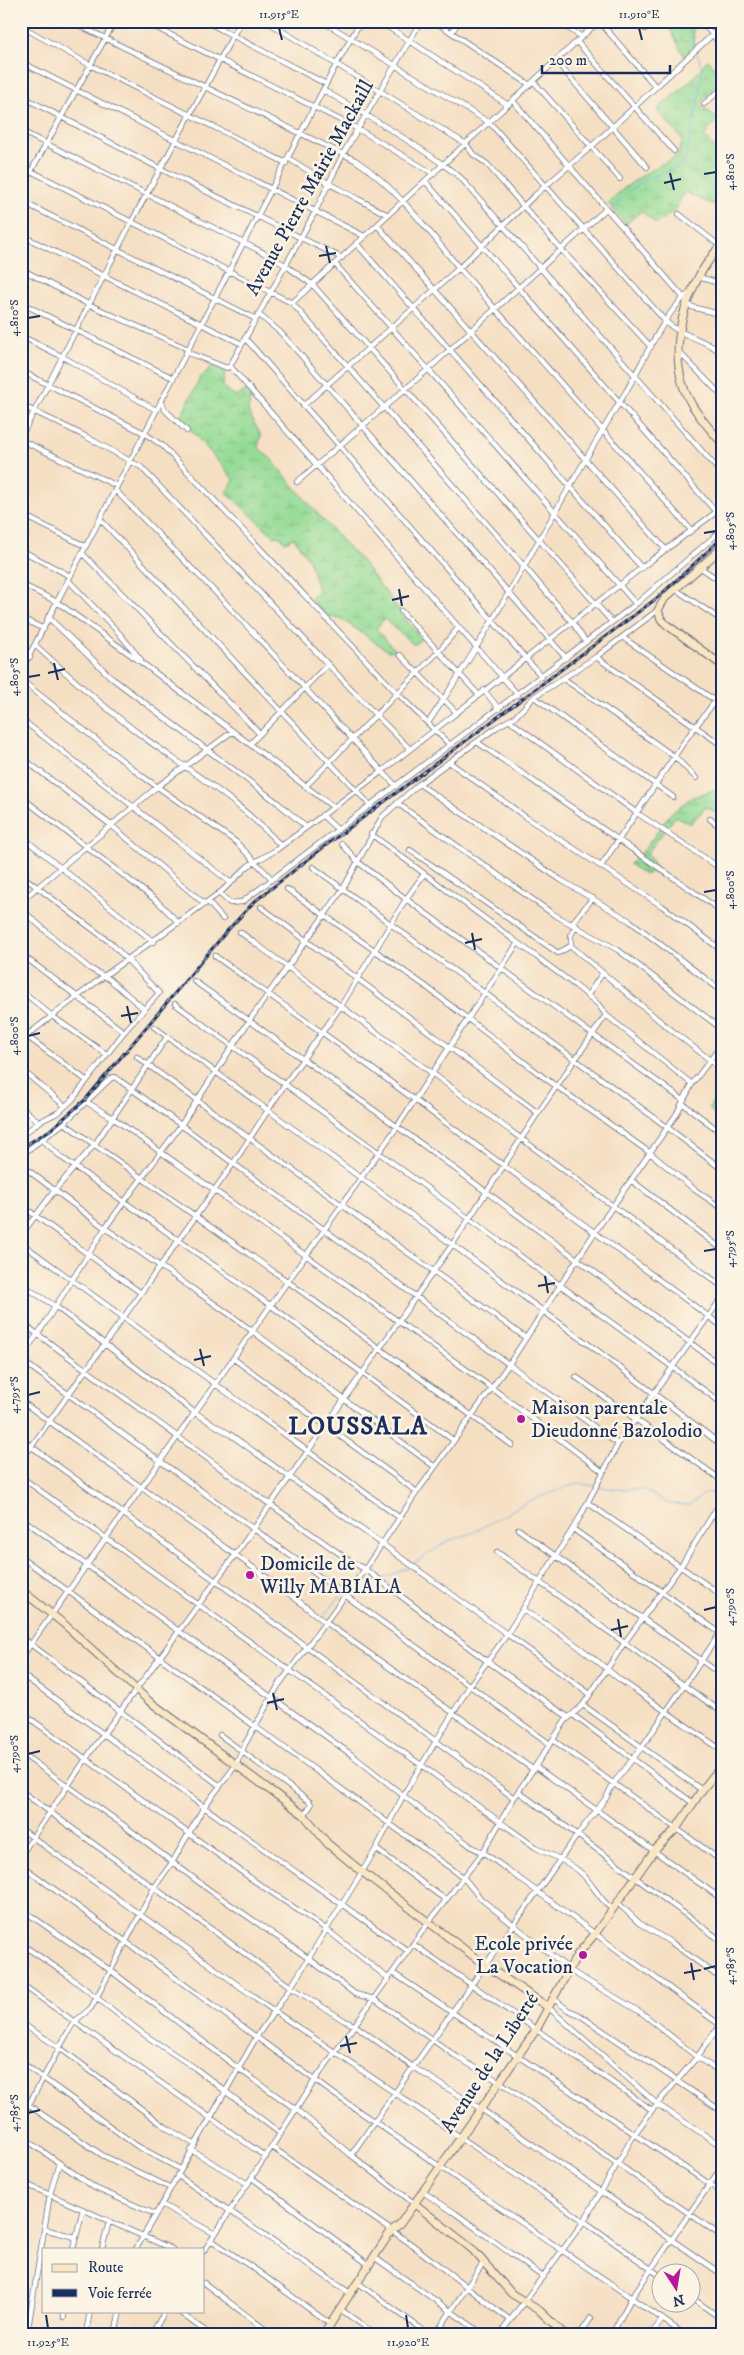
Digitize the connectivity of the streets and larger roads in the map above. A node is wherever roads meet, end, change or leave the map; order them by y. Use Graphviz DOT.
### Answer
graph roads {
  1 [pos="70,21"];
  2 [pos="115,21"];
  3 [pos="144,21"];
  4 [pos="206,21"];
  5 [pos="241,21"];
  6 [pos="266,21"];
  7 [pos="322,21"];
  8 [pos="361,21"];
  9 [pos="379,21"];
  10 [pos="420,21"];
  11 [pos="434,21"];
  12 [pos="459,21"];
  13 [pos="557,21"];
  14 [pos="599,21"];
  15 [pos="637,21"];
  16 [pos="702,21"];
  17 [pos="723,25"];
  18 [pos="21,26"];
  19 [pos="645,29"];
  20 [pos="452,32"];
  21 [pos="232,36"];
  22 [pos="712,36"];
  23 [pos="582,37"];
  24 [pos="351,39"];
  25 [pos="105,40"];
  26 [pos="410,42"];
  27 [pos="577,42"];
  28 [pos="723,48"];
  29 [pos="219,60"];
  30 [pos="556,61"];
  31 [pos="21,62"];
  32 [pos="337,63"];
  33 [pos="90,65"];
  34 [pos="395,66"];
  35 [pos="326,84"];
  36 [pos="532,84"];
  37 [pos="204,87"];
  38 [pos="656,88"];
  39 [pos="722,89"];
  40 [pos="323,90"];
  41 [pos="381,90"];
  42 [pos="76,91"];
  43 [pos="21,96"];
  44 [pos="513,101"];
  45 [pos="704,104"];
  46 [pos="508,105"];
  47 [pos="634,106"];
  48 [pos="314,108"];
  49 [pos="190,114"];
  50 [pos="366,115"];
  51 [pos="60,117"];
  52 [pos="490,123"];
  53 [pos="612,126"];
  54 [pos="358,129"];
  55 [pos="21,131"];
  56 [pos="300,134"];
  57 [pos="175,142"];
  58 [pos="45,143"];
  59 [pos="466,144"];
  60 [pos="592,146"];
  61 [pos="674,151"];
  62 [pos="343,154"];
  63 [pos="287,161"];
  64 [pos="444,164"];
  65 [pos="21,166"];
  66 [pos="569,166"];
  67 [pos="647,167"];
  68 [pos="161,169"];
  69 [pos="31,171"];
  70 [pos="434,174"];
  71 [pos="620,179"];
  72 [pos="425,182"];
  73 [pos="328,184"];
  74 [pos="545,186"];
  75 [pos="21,189"];
  76 [pos="272,190"];
  77 [pos="146,195"];
  78 [pos="21,201"];
  79 [pos="401,203"];
  80 [pos="524,206"];
  81 [pos="606,209"];
  82 [pos="316,212"];
  83 [pos="679,214"];
  84 [pos="388,215"];
  85 [pos="258,216"];
  86 [pos="132,221"];
  87 [pos="377,225"];
  88 [pos="504,226"];
  89 [pos="582,228"];
  90 [pos="21,235"];
  91 [pos="364,236"];
  92 [pos="300,237"];
  93 [pos="243,243"];
  94 [pos="356,243"];
  95 [pos="721,243"];
  96 [pos="482,246"];
  97 [pos="118,249"];
  98 [pos="560,249"];
  99 [pos="342,258"];
  100 [pos="335,264"];
  101 [pos="285,265"];
  102 [pos="540,267"];
  103 [pos="459,268"];
  104 [pos="21,270"];
  105 [pos="228,270"];
  106 [pos="698,277"];
  107 [pos="104,278"];
  108 [pos="723,284"];
  109 [pos="313,285"];
  110 [pos="518,287"];
  111 [pos="435,288"];
  112 [pos="271,291"];
  113 [pos="215,297"];
  114 [pos="685,300"];
  115 [pos="21,303"];
  116 [pos="292,304"];
  117 [pos="90,305"];
  118 [pos="413,308"];
  119 [pos="495,309"];
  120 [pos="723,315"];
  121 [pos="257,316"];
  122 [pos="666,322"];
  123 [pos="200,324"];
  124 [pos="391,328"];
  125 [pos="471,330"];
  126 [pos="77,331"];
  127 [pos="679,332"];
  128 [pos="21,336"];
  129 [pos="245,338"];
  130 [pos="242,344"];
  131 [pos="369,347"];
  132 [pos="651,347"];
  133 [pos="187,350"];
  134 [pos="449,350"];
  135 [pos="678,351"];
  136 [pos="723,354"];
  137 [pos="63,357"];
  138 [pos="348,366"];
  139 [pos="228,367"];
  140 [pos="427,370"];
  141 [pos="21,371"];
  142 [pos="636,375"];
  143 [pos="173,378"];
  144 [pos="49,384"];
  145 [pos="326,385"];
  146 [pos="406,388"];
  147 [pos="723,397"];
  148 [pos="161,400"];
  149 [pos="619,402"];
  150 [pos="21,405"];
  151 [pos="303,406"];
  152 [pos="384,407"];
  153 [pos="156,410"];
  154 [pos="34,412"];
  155 [pos="361,427"];
  156 [pos="603,430"];
  157 [pos="187,431"];
  158 [pos="144,433"];
  159 [pos="21,438"];
  160 [pos="723,444"];
  161 [pos="339,446"];
  162 [pos="585,459"];
  163 [pos="130,460"];
  164 [pos="316,465"];
  165 [pos="723,475"];
  166 [pos="297,482"];
  167 [pos="570,485"];
  168 [pos="116,488"];
  169 [pos="723,507"];
  170 [pos="716,512"];
  171 [pos="21,514"];
  172 [pos="554,514"];
  173 [pos="100,519"];
  174 [pos="723,529"];
  175 [pos="692,531"];
  176 [pos="539,538"];
  177 [pos="85,546"];
  178 [pos="723,547"];
  179 [pos="21,550"];
  180 [pos="666,550"];
  181 [pos="82,553"];
  182 [pos="523,565"];
  183 [pos="642,568"];
  184 [pos="701,568"];
  185 [pos="69,578"];
  186 [pos="723,582"];
  187 [pos="21,584"];
  188 [pos="619,585"];
  189 [pos="675,589"];
  190 [pos="508,593"];
  191 [pos="56,602"];
  192 [pos="596,603"];
  193 [pos="636,604"];
  194 [pos="658,610"];
  195 [pos="401,611"];
  196 [pos="48,617"];
  197 [pos="21,618"];
  198 [pos="492,620"];
  199 [pos="723,621"];
  200 [pos="572,622"];
  201 [pos="612,622"];
  202 [pos="459,627"];
  203 [pos="44,628"];
  204 [pos="622,636"];
  205 [pos="550,639"];
  206 [pos="586,642"];
  207 [pos="35,645"];
  208 [pos="476,646"];
  209 [pos="438,651"];
  210 [pos="21,652"];
  211 [pos="400,655"];
  212 [pos="30,657"];
  213 [pos="596,657"];
  214 [pos="526,658"];
  215 [pos="566,658"];
  216 [pos="328,664"];
  217 [pos="145,666"];
  218 [pos="723,666"];
  219 [pos="21,671"];
  220 [pos="418,672"];
  221 [pos="460,673"];
  222 [pos="502,676"];
  223 [pos="542,676"];
  224 [pos="564,679"];
  225 [pos="21,680"];
  226 [pos="305,688"];
  227 [pos="484,690"];
  228 [pos="723,691"];
  229 [pos="397,693"];
  230 [pos="478,694"];
  231 [pos="518,694"];
  232 [pos="534,697"];
  233 [pos="445,700"];
  234 [pos="716,700"];
  235 [pos="723,706"];
  236 [pos="499,709"];
  237 [pos="282,712"];
  238 [pos="456,712"];
  239 [pos="375,714"];
  240 [pos="21,719"];
  241 [pos="510,721"];
  242 [pos="428,723"];
  243 [pos="695,727"];
  244 [pos="434,729"];
  245 [pos="233,731"];
  246 [pos="260,734"];
  247 [pos="352,737"];
  248 [pos="477,742"];
  249 [pos="250,744"];
  250 [pos="449,744"];
  251 [pos="723,746"];
  252 [pos="410,748"];
  253 [pos="208,750"];
  254 [pos="21,757"];
  255 [pos="675,757"];
  256 [pos="328,762"];
  257 [pos="449,762"];
  258 [pos="185,766"];
  259 [pos="381,772"];
  260 [pos="696,778"];
  261 [pos="419,784"];
  262 [pos="656,785"];
  263 [pos="306,786"];
  264 [pos="396,786"];
  265 [pos="157,788"];
  266 [pos="355,790"];
  267 [pos="21,797"];
  268 [pos="673,797"];
  269 [pos="397,803"];
  270 [pos="134,806"];
  271 [pos="370,806"];
  272 [pos="332,807"];
  273 [pos="637,813"];
  274 [pos="322,815"];
  275 [pos="710,819"];
  276 [pos="111,825"];
  277 [pos="306,827"];
  278 [pos="723,829"];
  279 [pos="338,830"];
  280 [pos="371,834"];
  281 [pos="21,836"];
  282 [pos="619,839"];
  283 [pos="342,844"];
  284 [pos="85,846"];
  285 [pos="281,846"];
  286 [pos="410,850"];
  287 [pos="257,861"];
  288 [pos="358,862"];
  289 [pos="601,866"];
  290 [pos="61,867"];
  291 [pos="313,867"];
  292 [pos="723,870"];
  293 [pos="424,874"];
  294 [pos="21,875"];
  295 [pos="272,879"];
  296 [pos="231,883"];
  297 [pos="38,887"];
  298 [pos="287,889"];
  299 [pos="343,889"];
  300 [pos="219,893"];
  301 [pos="593,898"];
  302 [pos="406,899"];
  303 [pos="21,901"];
  304 [pos="206,903"];
  305 [pos="261,907"];
  306 [pos="21,909"];
  307 [pos="723,912"];
  308 [pos="324,915"];
  309 [pos="223,919"];
  310 [pos="179,923"];
  311 [pos="391,923"];
  312 [pos="574,924"];
  313 [pos="240,932"];
  314 [pos="306,941"];
  315 [pos="154,942"];
  316 [pos="517,944"];
  317 [pos="572,946"];
  318 [pos="373,950"];
  319 [pos="723,951"];
  320 [pos="21,954"];
  321 [pos="215,956"];
  322 [pos="127,961"];
  323 [pos="502,967"];
  324 [pos="287,968"];
  325 [pos="602,974"];
  326 [pos="104,976"];
  327 [pos="358,978"];
  328 [pos="194,981"];
  329 [pos="21,990"];
  330 [pos="723,992"];
  331 [pos="486,993"];
  332 [pos="268,994"];
  333 [pos="588,996"];
  334 [pos="76,998"];
  335 [pos="175,1004"];
  336 [pos="340,1006"];
  337 [pos="144,1009"];
  338 [pos="52,1016"];
  339 [pos="606,1016"];
  340 [pos="469,1019"];
  341 [pos="249,1021"];
  342 [pos="154,1027"];
  343 [pos="723,1030"];
  344 [pos="21,1032"];
  345 [pos="124,1032"];
  346 [pos="322,1033"];
  347 [pos="593,1034"];
  348 [pos="167,1037"];
  349 [pos="24,1038"];
  350 [pos="723,1043"];
  351 [pos="450,1046"];
  352 [pos="234,1047"];
  353 [pos="106,1054"];
  354 [pos="137,1057"];
  355 [pos="303,1060"];
  356 [pos="575,1060"];
  357 [pos="708,1060"];
  358 [pos="147,1065"];
  359 [pos="21,1069"];
  360 [pos="723,1070"];
  361 [pos="217,1072"];
  362 [pos="432,1073"];
  363 [pos="86,1080"];
  364 [pos="285,1084"];
  365 [pos="692,1084"];
  366 [pos="558,1086"];
  367 [pos="130,1088"];
  368 [pos="198,1100"];
  369 [pos="414,1101"];
  370 [pos="88,1102"];
  371 [pos="682,1102"];
  372 [pos="65,1106"];
  373 [pos="21,1108"];
  374 [pos="268,1110"];
  375 [pos="538,1113"];
  376 [pos="113,1118"];
  377 [pos="39,1122"];
  378 [pos="64,1123"];
  379 [pos="181,1126"];
  380 [pos="396,1127"];
  381 [pos="668,1127"];
  382 [pos="723,1134"];
  383 [pos="21,1136"];
  384 [pos="250,1137"];
  385 [pos="43,1140"];
  386 [pos="522,1140"];
  387 [pos="94,1144"];
  388 [pos="378,1152"];
  389 [pos="649,1152"];
  390 [pos="162,1153"];
  391 [pos="21,1155"];
  392 [pos="233,1164"];
  393 [pos="21,1165"];
  394 [pos="74,1165"];
  395 [pos="504,1166"];
  396 [pos="723,1170"];
  397 [pos="143,1178"];
  398 [pos="360,1178"];
  399 [pos="631,1180"];
  400 [pos="55,1190"];
  401 [pos="214,1190"];
  402 [pos="487,1193"];
  403 [pos="124,1201"];
  404 [pos="21,1205"];
  405 [pos="342,1205"];
  406 [pos="613,1206"];
  407 [pos="723,1208"];
  408 [pos="36,1216"];
  409 [pos="196,1216"];
  410 [pos="470,1218"];
  411 [pos="105,1228"];
  412 [pos="325,1228"];
  413 [pos="595,1232"];
  414 [pos="21,1235"];
  415 [pos="179,1240"];
  416 [pos="21,1243"];
  417 [pos="452,1245"];
  418 [pos="723,1250"];
  419 [pos="88,1254"];
  420 [pos="305,1254"];
  421 [pos="577,1261"];
  422 [pos="160,1267"];
  423 [pos="432,1271"];
  424 [pos="71,1278"];
  425 [pos="287,1281"];
  426 [pos="21,1284"];
  427 [pos="561,1285"];
  428 [pos="723,1287"];
  429 [pos="141,1293"];
  430 [pos="416,1295"];
  431 [pos="723,1296"];
  432 [pos="270,1305"];
  433 [pos="55,1306"];
  434 [pos="542,1311"];
  435 [pos="708,1316"];
  436 [pos="123,1318"];
  437 [pos="21,1322"];
  438 [pos="397,1322"];
  439 [pos="723,1327"];
  440 [pos="252,1332"];
  441 [pos="38,1334"];
  442 [pos="526,1338"];
  443 [pos="690,1342"];
  444 [pos="105,1343"];
  445 [pos="378,1349"];
  446 [pos="21,1358"];
  447 [pos="234,1359"];
  448 [pos="509,1364"];
  449 [pos="672,1366"];
  450 [pos="723,1367"];
  451 [pos="87,1371"];
  452 [pos="361,1374"];
  453 [pos="576,1377"];
  454 [pos="215,1385"];
  455 [pos="492,1388"];
  456 [pos="653,1394"];
  457 [pos="70,1395"];
  458 [pos="342,1400"];
  459 [pos="21,1401"];
  460 [pos="723,1404"];
  461 [pos="194,1412"];
  462 [pos="471,1416"];
  463 [pos="636,1420"];
  464 [pos="51,1422"];
  465 [pos="324,1425"];
  466 [pos="177,1436"];
  467 [pos="21,1440"];
  468 [pos="453,1440"];
  469 [pos="618,1444"];
  470 [pos="512,1445"];
  471 [pos="723,1446"];
  472 [pos="32,1447"];
  473 [pos="306,1450"];
  474 [pos="160,1460"];
  475 [pos="21,1462"];
  476 [pos="434,1467"];
  477 [pos="603,1472"];
  478 [pos="21,1477"];
  479 [pos="288,1477"];
  480 [pos="723,1481"];
  481 [pos="142,1488"];
  482 [pos="417,1492"];
  483 [pos="723,1498"];
  484 [pos="588,1503"];
  485 [pos="271,1505"];
  486 [pos="124,1514"];
  487 [pos="21,1518"];
  488 [pos="400,1518"];
  489 [pos="254,1528"];
  490 [pos="518,1529"];
  491 [pos="572,1529"];
  492 [pos="106,1538"];
  493 [pos="380,1545"];
  494 [pos="497,1552"];
  495 [pos="555,1555"];
  496 [pos="234,1556"];
  497 [pos="21,1557"];
  498 [pos="89,1565"];
  499 [pos="681,1566"];
  500 [pos="365,1569"];
  501 [pos="215,1581"];
  502 [pos="539,1583"];
  503 [pos="21,1590"];
  504 [pos="69,1591"];
  505 [pos="661,1593"];
  506 [pos="344,1596"];
  507 [pos="723,1596"];
  508 [pos="198,1604"];
  509 [pos="523,1610"];
  510 [pos="51,1616"];
  511 [pos="644,1618"];
  512 [pos="325,1622"];
  513 [pos="178,1630"];
  514 [pos="722,1632"];
  515 [pos="506,1636"];
  516 [pos="21,1637"];
  517 [pos="625,1642"];
  518 [pos="31,1644"];
  519 [pos="309,1647"];
  520 [pos="21,1658"];
  521 [pos="158,1658"];
  522 [pos="487,1661"];
  523 [pos="702,1662"];
  524 [pos="607,1667"];
  525 [pos="289,1671"];
  526 [pos="21,1674"];
  527 [pos="723,1676"];
  528 [pos="470,1685"];
  529 [pos="684,1687"];
  530 [pos="136,1689"];
  531 [pos="590,1694"];
  532 [pos="272,1697"];
  533 [pos="583,1705"];
  534 [pos="21,1712"];
  535 [pos="122,1712"];
  536 [pos="454,1712"];
  537 [pos="666,1712"];
  538 [pos="723,1713"];
  539 [pos="570,1716"];
  540 [pos="257,1726"];
  541 [pos="104,1734"];
  542 [pos="220,1735"];
  543 [pos="436,1741"];
  544 [pos="552,1742"];
  545 [pos="642,1747"];
  546 [pos="242,1751"];
  547 [pos="723,1751"];
  548 [pos="21,1753"];
  549 [pos="87,1758"];
  550 [pos="632,1760"];
  551 [pos="723,1764"];
  552 [pos="236,1765"];
  553 [pos="420,1766"];
  554 [pos="534,1768"];
  555 [pos="612,1784"];
  556 [pos="69,1785"];
  557 [pos="219,1785"];
  558 [pos="702,1790"];
  559 [pos="21,1791"];
  560 [pos="518,1792"];
  561 [pos="404,1794"];
  562 [pos="514,1798"];
  563 [pos="693,1803"];
  564 [pos="204,1807"];
  565 [pos="596,1810"];
  566 [pos="50,1812"];
  567 [pos="304,1815"];
  568 [pos="501,1822"];
  569 [pos="389,1824"];
  570 [pos="21,1829"];
  571 [pos="676,1829"];
  572 [pos="188,1833"];
  573 [pos="578,1834"];
  574 [pos="33,1838"];
  575 [pos="376,1849"];
  576 [pos="654,1851"];
  577 [pos="483,1852"];
  578 [pos="21,1855"];
  579 [pos="562,1858"];
  580 [pos="173,1862"];
  581 [pos="723,1862"];
  582 [pos="21,1865"];
  583 [pos="361,1871"];
  584 [pos="463,1877"];
  585 [pos="634,1877"];
  586 [pos="154,1888"];
  587 [pos="537,1891"];
  588 [pos="446,1900"];
  589 [pos="723,1900"];
  590 [pos="617,1902"];
  591 [pos="341,1904"];
  592 [pos="612,1909"];
  593 [pos="21,1910"];
  594 [pos="140,1915"];
  595 [pos="429,1922"];
  596 [pos="513,1924"];
  597 [pos="326,1930"];
  598 [pos="595,1934"];
  599 [pos="125,1940"];
  600 [pos="723,1942"];
  601 [pos="21,1944"];
  602 [pos="413,1944"];
  603 [pos="408,1951"];
  604 [pos="308,1958"];
  605 [pos="485,1965"];
  606 [pos="110,1970"];
  607 [pos="570,1970"];
  608 [pos="393,1973"];
  609 [pos="389,1979"];
  610 [pos="723,1980"];
  611 [pos="21,1984"];
  612 [pos="291,1986"];
  613 [pos="472,1986"];
  614 [pos="97,1997"];
  615 [pos="553,1998"];
  616 [pos="374,2000"];
  617 [pos="548,2007"];
  618 [pos="274,2012"];
  619 [pos="452,2012"];
  620 [pos="74,2022"];
  621 [pos="21,2023"];
  622 [pos="722,2025"];
  623 [pos="356,2026"];
  624 [pos="536,2030"];
  625 [pos="257,2036"];
  626 [pos="432,2039"];
  627 [pos="60,2048"];
  628 [pos="336,2053"];
  629 [pos="518,2056"];
  630 [pos="697,2057"];
  631 [pos="21,2062"];
  632 [pos="413,2066"];
  633 [pos="239,2069"];
  634 [pos="723,2074"];
  635 [pos="44,2077"];
  636 [pos="315,2080"];
  637 [pos="500,2082"];
  638 [pos="677,2082"];
  639 [pos="225,2090"];
  640 [pos="394,2093"];
  641 [pos="21,2100"];
  642 [pos="658,2104"];
  643 [pos="28,2105"];
  644 [pos="481,2109"];
  645 [pos="297,2110"];
  646 [pos="652,2110"];
  647 [pos="723,2112"];
  648 [pos="210,2117"];
  649 [pos="21,2119"];
  650 [pos="375,2122"];
  651 [pos="281,2134"];
  652 [pos="21,2136"];
  653 [pos="634,2136"];
  654 [pos="461,2138"];
  655 [pos="194,2144"];
  656 [pos="272,2147"];
  657 [pos="723,2147"];
  658 [pos="191,2150"];
  659 [pos="351,2155"];
  660 [pos="266,2157"];
  661 [pos="59,2163"];
  662 [pos="618,2165"];
  663 [pos="723,2165"];
  664 [pos="441,2167"];
  665 [pos="180,2169"];
  666 [pos="177,2175"];
  667 [pos="252,2178"];
  668 [pos="23,2183"];
  669 [pos="248,2184"];
  670 [pos="708,2184"];
  671 [pos="171,2188"];
  672 [pos="423,2192"];
  673 [pos="602,2193"];
  674 [pos="723,2193"];
  675 [pos="50,2194"];
  676 [pos="161,2204"];
  677 [pos="415,2204"];
  678 [pos="21,2205"];
  679 [pos="83,2209"];
  680 [pos="230,2211"];
  681 [pos="690,2212"];
  682 [pos="155,2214"];
  683 [pos="109,2221"];
  684 [pos="584,2222"];
  685 [pos="44,2228"];
  686 [pos="391,2231"];
  687 [pos="215,2234"];
  688 [pos="143,2235"];
  689 [pos="76,2237"];
  690 [pos="723,2237"];
  691 [pos="211,2240"];
  692 [pos="671,2241"];
  693 [pos="73,2248"];
  694 [pos="102,2248"];
  695 [pos="136,2248"];
  696 [pos="170,2248"];
  697 [pos="205,2250"];
  698 [pos="562,2251"];
  699 [pos="374,2257"];
  700 [pos="483,2263"];
  701 [pos="368,2264"];
  702 [pos="651,2270"];
  703 [pos="723,2275"];
  704 [pos="543,2277"];
  705 [pos="358,2282"];
  706 [pos="205,2284"];
  707 [pos="468,2288"];
  708 [pos="350,2293"];
  709 [pos="632,2297"];
  710 [pos="524,2302"];
  711 [pos="702,2305"];
  712 [pos="340,2308"];
  713 [pos="452,2311"];
  714 [pos="64,2312"];
  715 [pos="90,2312"];
  716 [pos="120,2312"];
  717 [pos="164,2312"];
  718 [pos="179,2312"];
  719 [pos="64,2317"];
  720 [pos="591,2318"];
  721 [pos="663,2319"];
  722 [pos="510,2320"];
  723 [pos="723,2320"];
  724 [pos="330,2324"];
  725 [pos="28,2334"];
  726 [pos="86,2334"];
  727 [pos="115,2334"];
  728 [pos="152,2334"];
  729 [pos="209,2334"];
  730 [pos="271,2334"];
  731 [pos="324,2334"];
  732 [pos="375,2334"];
  733 [pos="428,2334"];
  734 [pos="436,2334"];
  735 [pos="483,2334"];
  736 [pos="500,2334"];
  737 [pos="564,2334"];
  738 [pos="580,2334"];
  739 [pos="612,2334"];
  740 [pos="651,2334"];
  741 [pos="684,2334"];
  1 -- 25 [label="street"];
  2 -- 25 [label="street"];
  3 -- 29 [label="street"];
  4 -- 21 [label="street"];
  5 -- 21 [label="street"];
  6 -- 32 [label="street"];
  7 -- 24 [label="street"];
  8 -- 24 [label="street"];
  9 -- 26 [label="street"];
  10 -- 26 [label="street, Avenue Pierre Mairie Mackaill"];
  11 -- 20 [label="street"];
  12 -- 20 [label="street"];
  13 -- 23 [label="street"];
  14 -- 23 [label="street"];
  14 -- 38 [label="street"];
  15 -- 19 [label="street"];
  16 -- 22 [label="street"];
  17 -- 22 [label="street"];
  18 -- 33 [label="street"];
  20 -- 36 [label="street"];
  21 -- 29 [label="street"];
  21 -- 35 [label="street"];
  22 -- 28 [label="street"];
  22 -- 38 [label="street"];
  23 -- 27 [label="street"];
  24 -- 32 [label="street"];
  24 -- 34 [label="street"];
  25 -- 33 [label="street"];
  25 -- 37 [label="street"];
  26 -- 34 [label="street, Avenue Pierre Mairie Mackaill"];
  26 -- 46 [label="street"];
  27 -- 30 [label="street"];
  27 -- 47 [label="street"];
  29 -- 37 [label="street"];
  29 -- 48 [label="street"];
  30 -- 36 [label="street"];
  30 -- 53 [label="street"];
  31 -- 42 [label="street"];
  32 -- 35 [label="street"];
  32 -- 41 [label="street"];
  33 -- 42 [label="street"];
  33 -- 49 [label="street"];
  34 -- 41 [label="street, Avenue Pierre Mairie Mackaill"];
  34 -- 52 [label="street"];
  35 -- 40 [label="street"];
  36 -- 44 [label="street"];
  36 -- 60 [label="street"];
  37 -- 49 [label="street"];
  37 -- 56 [label="street"];
  38 -- 47 [label="street"];
  39 -- 45 [label="street"];
  40 -- 48 [label="street"];
  40 -- 50 [label="street"];
  41 -- 50 [label="street, Avenue Pierre Mairie Mackaill"];
  41 -- 59 [label="street"];
  42 -- 51 [label="street"];
  42 -- 57 [label="street"];
  43 -- 51 [label="street"];
  44 -- 46 [label="street"];
  44 -- 66 [label="street"];
  46 -- 52 [label="street"];
  47 -- 53 [label="street"];
  47 -- 61 [label="street"];
  48 -- 54 [label="street"];
  48 -- 56 [label="street"];
  49 -- 57 [label="street"];
  49 -- 63 [label="street"];
  50 -- 54 [label="street, Avenue Pierre Mairie Mackaill"];
  50 -- 64 [label="street"];
  51 -- 58 [label="street"];
  51 -- 68 [label="street"];
  52 -- 59 [label="street"];
  52 -- 74 [label="street"];
  53 -- 60 [label="street"];
  53 -- 67 [label="street"];
  54 -- 62 [label="street, Avenue Pierre Mairie Mackaill"];
  54 -- 70 [label="street"];
  55 -- 58 [label="street"];
  56 -- 62 [label="street"];
  56 -- 63 [label="street"];
  57 -- 68 [label="street"];
  57 -- 76 [label="street"];
  58 -- 69 [label="street"];
  58 -- 77 [label="street"];
  59 -- 64 [label="street"];
  59 -- 80 [label="street"];
  60 -- 66 [label="street"];
  60 -- 71 [label="street"];
  62 -- 73 [label="street, Avenue Pierre Mairie Mackaill"];
  62 -- 79 [label="street"];
  63 -- 73 [label="street"];
  63 -- 76 [label="street"];
  64 -- 70 [label="street"];
  64 -- 88 [label="street"];
  65 -- 69 [label="street"];
  66 -- 74 [label="street"];
  66 -- 81 [label="street"];
  68 -- 77 [label="street"];
  68 -- 85 [label="street"];
  69 -- 75 [label="street"];
  69 -- 86 [label="street"];
  70 -- 72 [label="street"];
  72 -- 79 [label="street"];
  72 -- 96 [label="street"];
  73 -- 82 [label="street, Avenue Pierre Mairie Mackaill"];
  73 -- 84 [label="street"];
  74 -- 80 [label="street"];
  74 -- 89 [label="street"];
  76 -- 82 [label="street"];
  76 -- 85 [label="street"];
  77 -- 86 [label="street"];
  77 -- 93 [label="street"];
  78 -- 97 [label="street"];
  79 -- 84 [label="street"];
  79 -- 103 [label="street"];
  80 -- 88 [label="street"];
  80 -- 98 [label="street"];
  81 -- 89 [label="street"];
  81 -- 114 [label="street"];
  82 -- 91 [label="street"];
  82 -- 92 [label="street, Avenue Pierre Mairie Mackaill"];
  83 -- 95 [label="street"];
  84 -- 87 [label="street"];
  85 -- 92 [label="street"];
  85 -- 93 [label="street"];
  86 -- 97 [label="street"];
  86 -- 105 [label="street"];
  87 -- 91 [label="street"];
  87 -- 111 [label="street"];
  88 -- 96 [label="street"];
  88 -- 102 [label="street"];
  89 -- 98 [label="street"];
  89 -- 122 [label="street"];
  90 -- 107 [label="street"];
  91 -- 94 [label="street"];
  92 -- 99 [label="street"];
  92 -- 101 [label="street, Avenue Pierre Mairie Mackaill"];
  93 -- 101 [label="street"];
  93 -- 105 [label="street"];
  94 -- 99 [label="street"];
  94 -- 118 [label="street"];
  95 -- 106 [label="street"];
  96 -- 103 [label="street"];
  96 -- 110 [label="street"];
  97 -- 107 [label="street"];
  97 -- 113 [label="street"];
  98 -- 102 [label="street"];
  98 -- 132 [label="street"];
  99 -- 100 [label="street"];
  100 -- 109 [label="street"];
  100 -- 124 [label="street"];
  101 -- 109 [label="street"];
  101 -- 112 [label="street, Avenue Pierre Mairie Mackaill"];
  102 -- 110 [label="street"];
  102 -- 142 [label="street"];
  103 -- 111 [label="street"];
  103 -- 119 [label="street"];
  104 -- 117 [label="street"];
  105 -- 112 [label="street"];
  105 -- 113 [label="street"];
  106 -- 108 [label="street"];
  106 -- 114 [label="street"];
  107 -- 117 [label="street"];
  107 -- 123 [label="street"];
  109 -- 116 [label="street"];
  109 -- 131 [label="street"];
  110 -- 119 [label="street"];
  110 -- 149 [label="street"];
  111 -- 118 [label="street"];
  111 -- 125 [label="street"];
  112 -- 116 [label="street"];
  112 -- 121 [label="street, Avenue Pierre Mairie Mackaill"];
  113 -- 121 [label="street"];
  113 -- 123 [label="street"];
  114 -- 120 [label="street"];
  114 -- 122 [label="street"];
  114 -- 127 [label="street"];
  115 -- 126 [label="street"];
  116 -- 138 [label="street"];
  117 -- 126 [label="street"];
  117 -- 133 [label="street"];
  118 -- 124 [label="street"];
  118 -- 134 [label="street"];
  119 -- 125 [label="street"];
  119 -- 156 [label="street"];
  121 -- 129 [label="street, Avenue Pierre Mairie Mackaill"];
  121 -- 145 [label="street"];
  122 -- 127 [label="street"];
  122 -- 132 [label="street"];
  123 -- 130 [label="street"];
  123 -- 133 [label="street"];
  124 -- 131 [label="street"];
  124 -- 140 [label="street"];
  125 -- 134 [label="street"];
  125 -- 162 [label="street"];
  126 -- 137 [label="street"];
  126 -- 143 [label="street"];
  127 -- 135 [label="street"];
  127 -- 136 [label="street"];
  128 -- 137 [label="street"];
  129 -- 130 [label="street, Avenue Pierre Mairie Mackaill"];
  129 -- 151 [label="street"];
  130 -- 139 [label="street, Avenue Pierre Mairie Mackaill"];
  131 -- 138 [label="street"];
  131 -- 146 [label="street"];
  132 -- 142 [label="street"];
  133 -- 139 [label="street"];
  133 -- 143 [label="street"];
  134 -- 140 [label="street"];
  134 -- 167 [label="street"];
  135 -- 147 [label="street"];
  135 -- 160 [label="street"];
  137 -- 144 [label="street"];
  137 -- 153 [label="street"];
  138 -- 145 [label="street"];
  138 -- 152 [label="street"];
  139 -- 164 [label="street"];
  140 -- 146 [label="street"];
  140 -- 172 [label="street"];
  141 -- 144 [label="street"];
  142 -- 149 [label="street"];
  142 -- 165 [label="street"];
  143 -- 148 [label="street"];
  144 -- 154 [label="street"];
  144 -- 158 [label="street"];
  145 -- 151 [label="street"];
  145 -- 155 [label="street"];
  146 -- 152 [label="street"];
  146 -- 176 [label="street"];
  148 -- 153 [label="street"];
  148 -- 157 [label="street"];
  149 -- 156 [label="street"];
  149 -- 170 [label="street"];
  150 -- 154 [label="street"];
  151 -- 161 [label="street"];
  152 -- 155 [label="street"];
  152 -- 182 [label="street"];
  153 -- 158 [label="street"];
  154 -- 159 [label="street"];
  154 -- 163 [label="street"];
  155 -- 161 [label="street"];
  155 -- 190 [label="street"];
  156 -- 162 [label="street"];
  156 -- 175 [label="street"];
  158 -- 163 [label="street"];
  158 -- 229 [label="street"];
  159 -- 168 [label="street"];
  161 -- 164 [label="street"];
  161 -- 198 [label="street"];
  162 -- 167 [label="street"];
  162 -- 180 [label="street"];
  163 -- 168 [label="street"];
  163 -- 216 [label="street"];
  164 -- 166 [label="street"];
  164 -- 202 [label="street"];
  167 -- 172 [label="street"];
  167 -- 183 [label="street"];
  168 -- 173 [label="street"];
  168 -- 226 [label="street"];
  169 -- 170 [label="street"];
  170 -- 175 [label="street"];
  171 -- 177 [label="street"];
  172 -- 176 [label="street"];
  172 -- 188 [label="street"];
  173 -- 177 [label="street"];
  173 -- 237 [label="street"];
  174 -- 193 [label="street"];
  175 -- 180 [label="street"];
  176 -- 182 [label="street"];
  176 -- 192 [label="street"];
  177 -- 181 [label="street"];
  178 -- 184 [label="street"];
  179 -- 185 [label="street"];
  180 -- 183 [label="street"];
  181 -- 185 [label="street"];
  181 -- 246 [label="street"];
  182 -- 190 [label="street"];
  182 -- 200 [label="street"];
  183 -- 188 [label="street"];
  184 -- 186 [label="street"];
  184 -- 189 [label="street"];
  185 -- 191 [label="street"];
  185 -- 217 [label="street"];
  187 -- 191 [label="street"];
  188 -- 192 [label="street"];
  188 -- 193 [label="street"];
  189 -- 194 [label="street"];
  189 -- 199 [label="street"];
  190 -- 198 [label="street"];
  190 -- 205 [label="street"];
  191 -- 196 [label="street"];
  191 -- 217 [label="street"];
  192 -- 200 [label="street"];
  192 -- 201 [label="street"];
  193 -- 201 [label="street"];
  194 -- 204 [label="street"];
  194 -- 218 [label="street"];
  195 -- 209 [label="street"];
  196 -- 203 [label="street"];
  196 -- 253 [label="street"];
  197 -- 203 [label="street"];
  198 -- 208 [label="street"];
  198 -- 214 [label="street"];
  200 -- 205 [label="street"];
  200 -- 206 [label="street"];
  201 -- 206 [label="street"];
  202 -- 208 [label="street"];
  202 -- 209 [label="street"];
  203 -- 207 [label="street"];
  204 -- 213 [label="street"];
  204 -- 234 [label="street"];
  205 -- 214 [label="street"];
  205 -- 215 [label="street"];
  206 -- 215 [label="street"];
  207 -- 212 [label="street"];
  207 -- 258 [label="street"];
  208 -- 221 [label="street"];
  208 -- 222 [label="street"];
  209 -- 220 [label="street"];
  209 -- 221 [label="street"];
  210 -- 212 [label="street"];
  211 -- 220 [label="street"];
  212 -- 219 [label="street"];
  213 -- 224 [label="street"];
  213 -- 243 [label="street"];
  214 -- 222 [label="street"];
  214 -- 223 [label="street"];
  215 -- 223 [label="street"];
  216 -- 226 [label="street"];
  216 -- 239 [label="street"];
  217 -- 245 [label="street"];
  220 -- 229 [label="street"];
  220 -- 233 [label="street"];
  221 -- 230 [label="street"];
  221 -- 233 [label="street"];
  222 -- 227 [label="street"];
  222 -- 231 [label="street"];
  223 -- 231 [label="street"];
  224 -- 232 [label="street"];
  224 -- 255 [label="street"];
  225 -- 265 [label="street"];
  226 -- 237 [label="street"];
  226 -- 247 [label="street"];
  227 -- 230 [label="street"];
  227 -- 236 [label="street"];
  228 -- 234 [label="street"];
  229 -- 239 [label="street"];
  229 -- 242 [label="street"];
  230 -- 238 [label="street"];
  231 -- 236 [label="street"];
  232 -- 241 [label="street"];
  232 -- 262 [label="street"];
  233 -- 238 [label="street"];
  233 -- 242 [label="street"];
  234 -- 235 [label="street"];
  234 -- 243 [label="street"];
  236 -- 250 [label="street"];
  237 -- 246 [label="street"];
  237 -- 256 [label="street"];
  238 -- 244 [label="street"];
  239 -- 247 [label="street"];
  239 -- 252 [label="street"];
  240 -- 270 [label="street"];
  241 -- 248 [label="street"];
  241 -- 273 [label="street"];
  242 -- 244 [label="street"];
  243 -- 251 [label="street"];
  243 -- 255 [label="street"];
  244 -- 250 [label="street"];
  244 -- 252 [label="street"];
  245 -- 249 [label="street"];
  245 -- 253 [label="street"];
  246 -- 249 [label="street"];
  247 -- 256 [label="street"];
  247 -- 259 [label="street"];
  248 -- 257 [label="street"];
  248 -- 282 [label="street"];
  249 -- 263 [label="street"];
  250 -- 264 [label="street"];
  252 -- 259 [label="street"];
  253 -- 258 [label="street"];
  253 -- 277 [label="street"];
  254 -- 276 [label="street"];
  255 -- 260 [label="street"];
  255 -- 262 [label="street"];
  256 -- 263 [label="street"];
  256 -- 266 [label="street"];
  257 -- 261 [label="street"];
  257 -- 289 [label="street"];
  258 -- 265 [label="street"];
  258 -- 285 [label="street"];
  259 -- 264 [label="street"];
  259 -- 266 [label="street"];
  261 -- 269 [label="street"];
  261 -- 301 [label="street"];
  262 -- 268 [label="street"];
  262 -- 273 [label="street"];
  263 -- 272 [label="street"];
  264 -- 271 [label="street"];
  265 -- 270 [label="street"];
  265 -- 287 [label="street"];
  266 -- 271 [label="street"];
  266 -- 272 [label="street"];
  267 -- 284 [label="street"];
  269 -- 280 [label="street"];
  269 -- 312 [label="street"];
  270 -- 276 [label="street"];
  270 -- 296 [label="street"];
  271 -- 279 [label="street"];
  272 -- 274 [label="street"];
  273 -- 282 [label="street"];
  273 -- 292 [label="street"];
  274 -- 277 [label="street"];
  274 -- 279 [label="street"];
  275 -- 278 [label="street"];
  276 -- 284 [label="street"];
  276 -- 304 [label="street"];
  277 -- 285 [label="street"];
  279 -- 295 [label="street"];
  280 -- 288 [label="street"];
  280 -- 293 [label="street"];
  281 -- 290 [label="street"];
  282 -- 289 [label="street"];
  282 -- 307 [label="street"];
  283 -- 288 [label="street"];
  284 -- 290 [label="street"];
  284 -- 310 [label="street"];
  285 -- 287 [label="street"];
  286 -- 317 [label="street"];
  287 -- 295 [label="street"];
  287 -- 296 [label="street"];
  288 -- 299 [label="street"];
  288 -- 302 [label="street"];
  289 -- 319 [label="street"];
  290 -- 297 [label="street"];
  290 -- 315 [label="street"];
  291 -- 299 [label="street"];
  293 -- 302 [label="street"];
  293 -- 316 [label="street"];
  294 -- 297 [label="street"];
  295 -- 300 [label="street"];
  296 -- 300 [label="street"];
  297 -- 303 [label="street"];
  297 -- 322 [label="street"];
  298 -- 308 [label="street"];
  299 -- 308 [label="street"];
  299 -- 311 [label="street"];
  300 -- 304 [label="street"];
  301 -- 312 [label="street"];
  301 -- 330 [label="street"];
  302 -- 311 [label="street"];
  302 -- 323 [label="street"];
  304 -- 309 [label="street"];
  304 -- 310 [label="street"];
  305 -- 314 [label="street"];
  306 -- 326 [label="street"];
  308 -- 314 [label="street"];
  308 -- 318 [label="street"];
  310 -- 315 [label="street"];
  311 -- 318 [label="street"];
  311 -- 331 [label="street"];
  312 -- 317 [label="street"];
  312 -- 343 [label="street"];
  313 -- 324 [label="street"];
  314 -- 324 [label="street"];
  314 -- 327 [label="street"];
  315 -- 322 [label="street"];
  316 -- 323 [label="street"];
  316 -- 333 [label="street"];
  317 -- 325 [label="street"];
  318 -- 327 [label="street"];
  318 -- 340 [label="street"];
  320 -- 334 [label="street"];
  321 -- 332 [label="street"];
  322 -- 326 [label="street"];
  322 -- 337 [label="street"];
  323 -- 331 [label="street"];
  323 -- 347 [label="street"];
  324 -- 332 [label="street"];
  324 -- 336 [label="street"];
  325 -- 333 [label="street"];
  325 -- 357 [label="street"];
  326 -- 334 [label="street"];
  326 -- 337 [label="street"];
  327 -- 336 [label="street"];
  327 -- 351 [label="street"];
  328 -- 341 [label="street"];
  329 -- 338 [label="street"];
  331 -- 340 [label="street"];
  331 -- 356 [label="street"];
  332 -- 341 [label="street"];
  332 -- 346 [label="street"];
  333 -- 339 [label="street"];
  334 -- 338 [label="street"];
  334 -- 345 [label="street"];
  335 -- 352 [label="street"];
  336 -- 346 [label="street"];
  336 -- 362 [label="street"];
  337 -- 345 [label="street"];
  338 -- 349 [label="street"];
  338 -- 353 [label="street"];
  339 -- 347 [label="street"];
  339 -- 365 [label="street"];
  340 -- 351 [label="street"];
  340 -- 366 [label="street"];
  341 -- 352 [label="street"];
  341 -- 355 [label="street"];
  342 -- 348 [label="street"];
  344 -- 349 [label="street"];
  345 -- 353 [label="street"];
  346 -- 355 [label="street"];
  346 -- 369 [label="street"];
  347 -- 356 [label="street"];
  347 -- 371 [label="street"];
  348 -- 358 [label="street"];
  348 -- 361 [label="street"];
  349 -- 363 [label="street"];
  350 -- 357 [label="street"];
  351 -- 362 [label="street"];
  351 -- 375 [label="street"];
  352 -- 361 [label="street"];
  352 -- 364 [label="street"];
  353 -- 363 [label="street"];
  354 -- 358 [label="street"];
  355 -- 364 [label="street"];
  355 -- 380 [label="street"];
  356 -- 366 [label="street"];
  356 -- 381 [label="street"];
  357 -- 360 [label="street"];
  357 -- 365 [label="street"];
  358 -- 367 [label="street"];
  358 -- 368 [label="street"];
  359 -- 372 [label="street"];
  361 -- 368 [label="street"];
  361 -- 374 [label="street"];
  362 -- 369 [label="street"];
  362 -- 386 [label="street"];
  363 -- 372 [label="street"];
  364 -- 374 [label="street"];
  364 -- 388 [label="street"];
  365 -- 371 [label="street"];
  366 -- 375 [label="street"];
  366 -- 389 [label="street"];
  367 -- 370 [label="street"];
  367 -- 376 [label="street"];
  367 -- 379 [label="street"];
  368 -- 379 [label="street"];
  368 -- 384 [label="street"];
  369 -- 380 [label="street"];
  369 -- 395 [label="street"];
  370 -- 376 [label="street"];
  370 -- 378 [label="street"];
  371 -- 381 [label="street"];
  371 -- 382 [label="street"];
  372 -- 377 [label="street"];
  373 -- 377 [label="street"];
  374 -- 384 [label="street"];
  374 -- 398 [label="street"];
  375 -- 386 [label="street"];
  376 -- 387 [label="street"];
  376 -- 390 [label="street"];
  377 -- 383 [label="street"];
  378 -- 385 [label="street"];
  378 -- 387 [label="street"];
  379 -- 390 [label="street"];
  379 -- 392 [label="street"];
  380 -- 388 [label="street"];
  380 -- 402 [label="street"];
  381 -- 389 [label="street"];
  381 -- 396 [label="street"];
  384 -- 392 [label="street"];
  384 -- 405 [label="street"];
  385 -- 391 [label="street"];
  385 -- 394 [label="street"];
  386 -- 395 [label="street"];
  386 -- 406 [label="street"];
  387 -- 394 [label="street"];
  387 -- 397 [label="street"];
  388 -- 398 [label="street"];
  388 -- 410 [label="street"];
  389 -- 399 [label="street"];
  389 -- 407 [label="street"];
  390 -- 397 [label="street"];
  390 -- 401 [label="street"];
  392 -- 401 [label="street"];
  392 -- 412 [label="street"];
  393 -- 400 [label="street"];
  394 -- 400 [label="street"];
  394 -- 403 [label="street"];
  395 -- 402 [label="street"];
  395 -- 413 [label="street"];
  397 -- 403 [label="street"];
  397 -- 409 [label="street"];
  398 -- 405 [label="street"];
  398 -- 417 [label="street"];
  399 -- 406 [label="street"];
  399 -- 418 [label="street"];
  400 -- 408 [label="street"];
  400 -- 411 [label="street"];
  401 -- 409 [label="street"];
  401 -- 420 [label="street"];
  402 -- 410 [label="street"];
  402 -- 421 [label="street"];
  403 -- 411 [label="street"];
  403 -- 415 [label="street"];
  404 -- 408 [label="street"];
  405 -- 412 [label="street"];
  405 -- 423 [label="street"];
  406 -- 413 [label="street"];
  406 -- 428 [label="street"];
  408 -- 414 [label="street"];
  408 -- 419 [label="street"];
  409 -- 415 [label="street"];
  409 -- 425 [label="street"];
  410 -- 417 [label="street"];
  410 -- 427 [label="street"];
  411 -- 419 [label="street"];
  411 -- 422 [label="street"];
  412 -- 420 [label="street"];
  412 -- 430 [label="street"];
  413 -- 421 [label="street"];
  413 -- 435 [label="street"];
  415 -- 422 [label="street"];
  415 -- 432 [label="street"];
  416 -- 424 [label="street"];
  417 -- 423 [label="street"];
  417 -- 434 [label="street"];
  419 -- 424 [label="street"];
  419 -- 429 [label="street"];
  420 -- 425 [label="street"];
  420 -- 438 [label="street"];
  421 -- 427 [label="street"];
  421 -- 443 [label="street"];
  422 -- 429 [label="street"];
  422 -- 440 [label="street"];
  423 -- 430 [label="street"];
  423 -- 442 [label="street"];
  424 -- 433 [label="street"];
  424 -- 436 [label="street"];
  425 -- 432 [label="street"];
  425 -- 445 [label="street"];
  426 -- 433 [label="street"];
  427 -- 434 [label="street"];
  427 -- 449 [label="street"];
  429 -- 436 [label="street"];
  430 -- 438 [label="street"];
  430 -- 448 [label="street"];
  431 -- 435 [label="street"];
  432 -- 440 [label="street"];
  432 -- 452 [label="street"];
  433 -- 441 [label="street"];
  433 -- 444 [label="street"];
  434 -- 442 [label="street"];
  434 -- 456 [label="street"];
  435 -- 439 [label="street"];
  435 -- 443 [label="street"];
  436 -- 444 [label="street"];
  436 -- 454 [label="street"];
  437 -- 441 [label="street"];
  438 -- 445 [label="street"];
  438 -- 455 [label="street"];
  440 -- 447 [label="street"];
  440 -- 458 [label="street"];
  441 -- 446 [label="street"];
  441 -- 451 [label="street"];
  442 -- 448 [label="street"];
  443 -- 449 [label="street"];
  443 -- 450 [label="street"];
  444 -- 451 [label="street"];
  444 -- 461 [label="street"];
  445 -- 452 [label="street"];
  445 -- 462 [label="street"];
  446 -- 457 [label="street"];
  447 -- 454 [label="street"];
  447 -- 465 [label="street"];
  448 -- 455 [label="street"];
  448 -- 469 [label="street"];
  449 -- 456 [label="street"];
  449 -- 460 [label="street"];
  451 -- 457 [label="street"];
  451 -- 466 [label="street"];
  452 -- 458 [label="street"];
  452 -- 468 [label="street"];
  453 -- 463 [label="street"];
  454 -- 461 [label="street"];
  454 -- 473 [label="street"];
  455 -- 462 [label="street"];
  455 -- 477 [label="street"];
  456 -- 463 [label="street"];
  456 -- 471 [label="street"];
  457 -- 464 [label="street"];
  457 -- 474 [label="street"];
  458 -- 465 [label="street"];
  458 -- 476 [label="street"];
  459 -- 464 [label="street"];
  461 -- 466 [label="street"];
  461 -- 479 [label="street"];
  462 -- 468 [label="street"];
  462 -- 470 [label="street"];
  463 -- 469 [label="street"];
  463 -- 480 [label="street"];
  464 -- 472 [label="street"];
  464 -- 481 [label="street"];
  465 -- 473 [label="street"];
  465 -- 482 [label="street"];
  466 -- 474 [label="street"];
  466 -- 485 [label="street"];
  467 -- 472 [label="street"];
  468 -- 476 [label="street"];
  469 -- 477 [label="street"];
  472 -- 475 [label="street"];
  472 -- 486 [label="street"];
  473 -- 479 [label="street"];
  473 -- 488 [label="street"];
  474 -- 481 [label="street"];
  474 -- 489 [label="street"];
  476 -- 482 [label="street"];
  477 -- 484 [label="street"];
  478 -- 492 [label="street"];
  479 -- 485 [label="street"];
  479 -- 493 [label="street"];
  481 -- 486 [label="street"];
  481 -- 496 [label="street"];
  482 -- 488 [label="street"];
  483 -- 499 [label="street"];
  484 -- 491 [label="street"];
  484 -- 499 [label="street"];
  485 -- 489 [label="street"];
  485 -- 500 [label="street"];
  486 -- 492 [label="street"];
  486 -- 501 [label="street"];
  487 -- 498 [label="street"];
  488 -- 493 [label="street"];
  489 -- 496 [label="street"];
  489 -- 506 [label="street"];
  490 -- 495 [label="street"];
  491 -- 495 [label="street"];
  491 -- 505 [label="street"];
  492 -- 498 [label="street"];
  492 -- 508 [label="street"];
  493 -- 500 [label="street"];
  493 -- 515 [label="street"];
  494 -- 502 [label="street"];
  495 -- 502 [label="street"];
  495 -- 511 [label="street"];
  496 -- 501 [label="street"];
  496 -- 512 [label="street"];
  497 -- 504 [label="street"];
  498 -- 504 [label="street"];
  498 -- 513 [label="street"];
  499 -- 505 [label="street"];
  499 -- 507 [label="street"];
  500 -- 506 [label="street"];
  500 -- 522 [label="street"];
  501 -- 508 [label="street"];
  501 -- 519 [label="street"];
  502 -- 509 [label="street"];
  502 -- 517 [label="street"];
  503 -- 510 [label="street"];
  504 -- 510 [label="street"];
  504 -- 521 [label="street"];
  505 -- 511 [label="street"];
  505 -- 514 [label="street"];
  506 -- 512 [label="street"];
  506 -- 528 [label="street"];
  508 -- 513 [label="street"];
  508 -- 525 [label="street"];
  509 -- 515 [label="street"];
  509 -- 524 [label="street"];
  510 -- 518 [label="street"];
  510 -- 530 [label="street"];
  511 -- 517 [label="street"];
  511 -- 523 [label="street"];
  512 -- 519 [label="street"];
  512 -- 536 [label="street"];
  513 -- 521 [label="street"];
  513 -- 532 [label="street"];
  514 -- 523 [label="street"];
  515 -- 522 [label="street"];
  515 -- 531 [label="street"];
  516 -- 518 [label="street"];
  517 -- 524 [label="street"];
  517 -- 529 [label="street"];
  518 -- 520 [label="street"];
  518 -- 535 [label="street"];
  519 -- 525 [label="street"];
  519 -- 543 [label="street"];
  521 -- 530 [label="street"];
  521 -- 540 [label="street"];
  522 -- 528 [label="street"];
  522 -- 539 [label="street"];
  523 -- 527 [label="street"];
  523 -- 529 [label="street"];
  524 -- 531 [label="street"];
  524 -- 537 [label="street"];
  525 -- 532 [label="street"];
  525 -- 553 [label="street"];
  526 -- 541 [label="street"];
  528 -- 536 [label="street"];
  528 -- 544 [label="street"];
  529 -- 537 [label="street"];
  529 -- 538 [label="street"];
  530 -- 535 [label="street"];
  530 -- 552 [label="street"];
  531 -- 533 [label="street"];
  532 -- 540 [label="street"];
  532 -- 561 [label="street"];
  533 -- 539 [label="street"];
  533 -- 545 [label="street"];
  534 -- 549 [label="street"];
  535 -- 541 [label="street"];
  535 -- 557 [label="street"];
  536 -- 543 [label="street"];
  536 -- 554 [label="street"];
  537 -- 545 [label="street"];
  537 -- 547 [label="street"];
  539 -- 544 [label="street"];
  539 -- 550 [label="street"];
  540 -- 546 [label="street"];
  540 -- 569 [label="street"];
  541 -- 549 [label="street"];
  541 -- 564 [label="street"];
  542 -- 546 [label="street"];
  543 -- 553 [label="street"];
  543 -- 562 [label="street"];
  544 -- 554 [label="street"];
  544 -- 555 [label="street"];
  545 -- 550 [label="street"];
  545 -- 558 [label="street"];
  546 -- 552 [label="street"];
  546 -- 567 [label="street"];
  548 -- 556 [label="street"];
  549 -- 556 [label="street"];
  549 -- 572 [label="street"];
  550 -- 555 [label="street"];
  550 -- 563 [label="street"];
  551 -- 558 [label="street, Avenue de la Liberté"];
  552 -- 557 [label="street"];
  552 -- 567 [label="street"];
  553 -- 561 [label="street"];
  553 -- 568 [label="street"];
  554 -- 560 [label="street"];
  554 -- 565 [label="street"];
  555 -- 565 [label="street"];
  555 -- 571 [label="street"];
  556 -- 566 [label="street"];
  556 -- 580 [label="street"];
  557 -- 564 [label="street"];
  558 -- 563 [label="street, Avenue de la Liberté"];
  559 -- 566 [label="street"];
  560 -- 562 [label="street"];
  560 -- 573 [label="street"];
  561 -- 569 [label="street"];
  561 -- 577 [label="street"];
  562 -- 568 [label="street"];
  563 -- 571 [label="street, Avenue de la Liberté"];
  564 -- 572 [label="street"];
  564 -- 591 [label="street"];
  565 -- 573 [label="street"];
  565 -- 576 [label="street"];
  566 -- 574 [label="street"];
  566 -- 586 [label="street"];
  567 -- 583 [label="street"];
  568 -- 577 [label="street"];
  568 -- 579 [label="street"];
  569 -- 575 [label="street"];
  569 -- 584 [label="street"];
  570 -- 574 [label="street"];
  571 -- 576 [label="street, Avenue de la Liberté"];
  571 -- 581 [label="street"];
  572 -- 580 [label="street"];
  572 -- 597 [label="street"];
  573 -- 579 [label="street"];
  573 -- 585 [label="street"];
  574 -- 578 [label="street"];
  574 -- 594 [label="street"];
  575 -- 583 [label="street"];
  575 -- 588 [label="street"];
  576 -- 585 [label="street, Avenue de la Liberté"];
  576 -- 589 [label="street"];
  577 -- 584 [label="street"];
  577 -- 587 [label="street"];
  579 -- 587 [label="street"];
  579 -- 592 [label="street"];
  580 -- 586 [label="street"];
  580 -- 604 [label="street"];
  582 -- 599 [label="street"];
  583 -- 591 [label="street"];
  583 -- 595 [label="street"];
  584 -- 588 [label="street"];
  584 -- 596 [label="street"];
  585 -- 590 [label="street, Avenue de la Liberté"];
  585 -- 600 [label="street"];
  586 -- 594 [label="street"];
  586 -- 612 [label="street"];
  587 -- 596 [label="street"];
  587 -- 598 [label="street"];
  588 -- 595 [label="street"];
  590 -- 592 [label="street, Avenue de la Liberté"];
  590 -- 610 [label="street"];
  591 -- 597 [label="street"];
  591 -- 603 [label="street"];
  592 -- 598 [label="street, Avenue de la Liberté"];
  593 -- 606 [label="street"];
  594 -- 599 [label="street"];
  594 -- 618 [label="street"];
  595 -- 602 [label="street"];
  595 -- 605 [label="street"];
  596 -- 605 [label="street"];
  596 -- 607 [label="street"];
  597 -- 604 [label="street"];
  597 -- 609 [label="street"];
  598 -- 607 [label="street, Avenue de la Liberté"];
  598 -- 622 [label="street"];
  599 -- 606 [label="street"];
  599 -- 625 [label="street"];
  601 -- 614 [label="street"];
  602 -- 603 [label="street"];
  602 -- 613 [label="street"];
  603 -- 608 [label="street"];
  604 -- 612 [label="street"];
  604 -- 616 [label="street"];
  605 -- 613 [label="street"];
  605 -- 617 [label="street"];
  606 -- 614 [label="street"];
  606 -- 633 [label="street"];
  607 -- 615 [label="street, Avenue de la Liberté"];
  607 -- 630 [label="street"];
  608 -- 609 [label="street"];
  608 -- 619 [label="street"];
  609 -- 616 [label="street"];
  611 -- 620 [label="street"];
  612 -- 618 [label="street"];
  612 -- 623 [label="street"];
  613 -- 619 [label="street"];
  613 -- 624 [label="street"];
  614 -- 620 [label="street"];
  614 -- 639 [label="street"];
  615 -- 617 [label="street, Avenue de la Liberté"];
  615 -- 638 [label="street"];
  616 -- 623 [label="street"];
  616 -- 626 [label="street"];
  617 -- 624 [label="street, Avenue de la Liberté"];
  617 -- 642 [label="street"];
  618 -- 625 [label="street"];
  618 -- 628 [label="street"];
  619 -- 626 [label="street"];
  619 -- 629 [label="street"];
  620 -- 627 [label="street"];
  620 -- 648 [label="street"];
  621 -- 627 [label="street"];
  622 -- 630 [label="street"];
  623 -- 628 [label="street"];
  623 -- 632 [label="street"];
  624 -- 629 [label="street, Avenue de la Liberté"];
  624 -- 646 [label="street"];
  625 -- 633 [label="street"];
  625 -- 636 [label="street"];
  626 -- 632 [label="street"];
  626 -- 637 [label="street"];
  627 -- 635 [label="street"];
  627 -- 655 [label="street"];
  628 -- 636 [label="street"];
  628 -- 640 [label="street"];
  629 -- 637 [label="street, Avenue de la Liberté"];
  629 -- 653 [label="street"];
  630 -- 634 [label="street"];
  630 -- 638 [label="street"];
  631 -- 635 [label="street"];
  632 -- 640 [label="street"];
  632 -- 644 [label="street"];
  633 -- 639 [label="street"];
  633 -- 645 [label="street"];
  635 -- 643 [label="street"];
  635 -- 665 [label="street"];
  636 -- 645 [label="street"];
  636 -- 650 [label="street"];
  637 -- 644 [label="street, Avenue de la Liberté"];
  637 -- 662 [label="street"];
  638 -- 642 [label="street"];
  638 -- 647 [label="street"];
  639 -- 648 [label="street"];
  639 -- 651 [label="street"];
  640 -- 650 [label="street"];
  640 -- 654 [label="street"];
  641 -- 643 [label="street"];
  642 -- 646 [label="street"];
  642 -- 657 [label="street"];
  643 -- 649 [label="street"];
  643 -- 671 [label="street"];
  644 -- 654 [label="street, Avenue de la Liberté"];
  644 -- 673 [label="street"];
  645 -- 651 [label="street"];
  645 -- 659 [label="street"];
  646 -- 653 [label="street"];
  648 -- 655 [label="street"];
  648 -- 660 [label="street"];
  650 -- 659 [label="street"];
  650 -- 664 [label="street"];
  651 -- 656 [label="street"];
  652 -- 661 [label="street"];
  653 -- 662 [label="street"];
  653 -- 670 [label="street"];
  654 -- 664 [label="street, Avenue de la Liberté"];
  654 -- 684 [label="street"];
  655 -- 658 [label="street"];
  656 -- 660 [label="street"];
  656 -- 686 [label="street"];
  658 -- 665 [label="street"];
  658 -- 669 [label="street"];
  659 -- 677 [label="street"];
  660 -- 667 [label="street"];
  661 -- 675 [label="street"];
  661 -- 682 [label="street"];
  662 -- 673 [label="street"];
  662 -- 681 [label="street"];
  663 -- 670 [label="street"];
  664 -- 672 [label="street, Avenue de la Liberté"];
  664 -- 698 [label="street"];
  665 -- 666 [label="street"];
  666 -- 671 [label="street"];
  666 -- 680 [label="street"];
  667 -- 669 [label="street"];
  667 -- 701 [label="street"];
  668 -- 675 [label="street"];
  668 -- 678 [label="street"];
  669 -- 680 [label="street"];
  670 -- 674 [label="street"];
  670 -- 681 [label="street"];
  671 -- 676 [label="street"];
  672 -- 677 [label="street, Avenue de la Liberté"];
  672 -- 704 [label="street"];
  673 -- 684 [label="street"];
  673 -- 692 [label="street"];
  675 -- 679 [label="street"];
  675 -- 685 [label="street"];
  676 -- 682 [label="street"];
  676 -- 687 [label="street"];
  677 -- 686 [label="street, Avenue de la Liberté"];
  677 -- 700 [label="street"];
  679 -- 683 [label="street"];
  679 -- 689 [label="street"];
  680 -- 687 [label="street"];
  680 -- 708 [label="street"];
  681 -- 690 [label="street"];
  681 -- 692 [label="street"];
  682 -- 688 [label="street"];
  683 -- 688 [label="street"];
  683 -- 694 [label="street"];
  684 -- 698 [label="street"];
  684 -- 702 [label="street"];
  685 -- 689 [label="street"];
  685 -- 725 [label="street"];
  686 -- 699 [label="street, Avenue de la Liberté"];
  686 -- 707 [label="street"];
  687 -- 691 [label="street"];
  688 -- 695 [label="street"];
  688 -- 696 [label="street"];
  689 -- 693 [label="street"];
  691 -- 697 [label="street"];
  691 -- 724 [label="street"];
  692 -- 702 [label="street"];
  692 -- 703 [label="street"];
  698 -- 704 [label="street"];
  698 -- 709 [label="street"];
  699 -- 701 [label="street, Avenue de la Liberté"];
  699 -- 713 [label="street"];
  700 -- 707 [label="street"];
  700 -- 710 [label="street"];
  701 -- 705 [label="street, Avenue de la Liberté"];
  702 -- 709 [label="street"];
  704 -- 710 [label="street"];
  705 -- 708 [label="street, Avenue de la Liberté"];
  705 -- 733 [label="street"];
  706 -- 730 [label="street"];
  707 -- 713 [label="street"];
  707 -- 722 [label="street"];
  708 -- 712 [label="street, Avenue de la Liberté"];
  709 -- 721 [label="street"];
  709 -- 739 [label="street"];
  710 -- 722 [label="street"];
  710 -- 737 [label="street"];
  711 -- 723 [label="street"];
  712 -- 724 [label="street, Avenue de la Liberté"];
  712 -- 732 [label="street"];
  713 -- 734 [label="street"];
  713 -- 735 [label="street"];
  714 -- 719 [label="street"];
  715 -- 726 [label="street"];
  716 -- 727 [label="street"];
  717 -- 728 [label="street"];
  718 -- 729 [label="street"];
  720 -- 738 [label="street"];
  721 -- 740 [label="street"];
  721 -- 741 [label="street"];
  722 -- 736 [label="street"];
  724 -- 731 [label="street, Avenue de la Liberté"];
}
